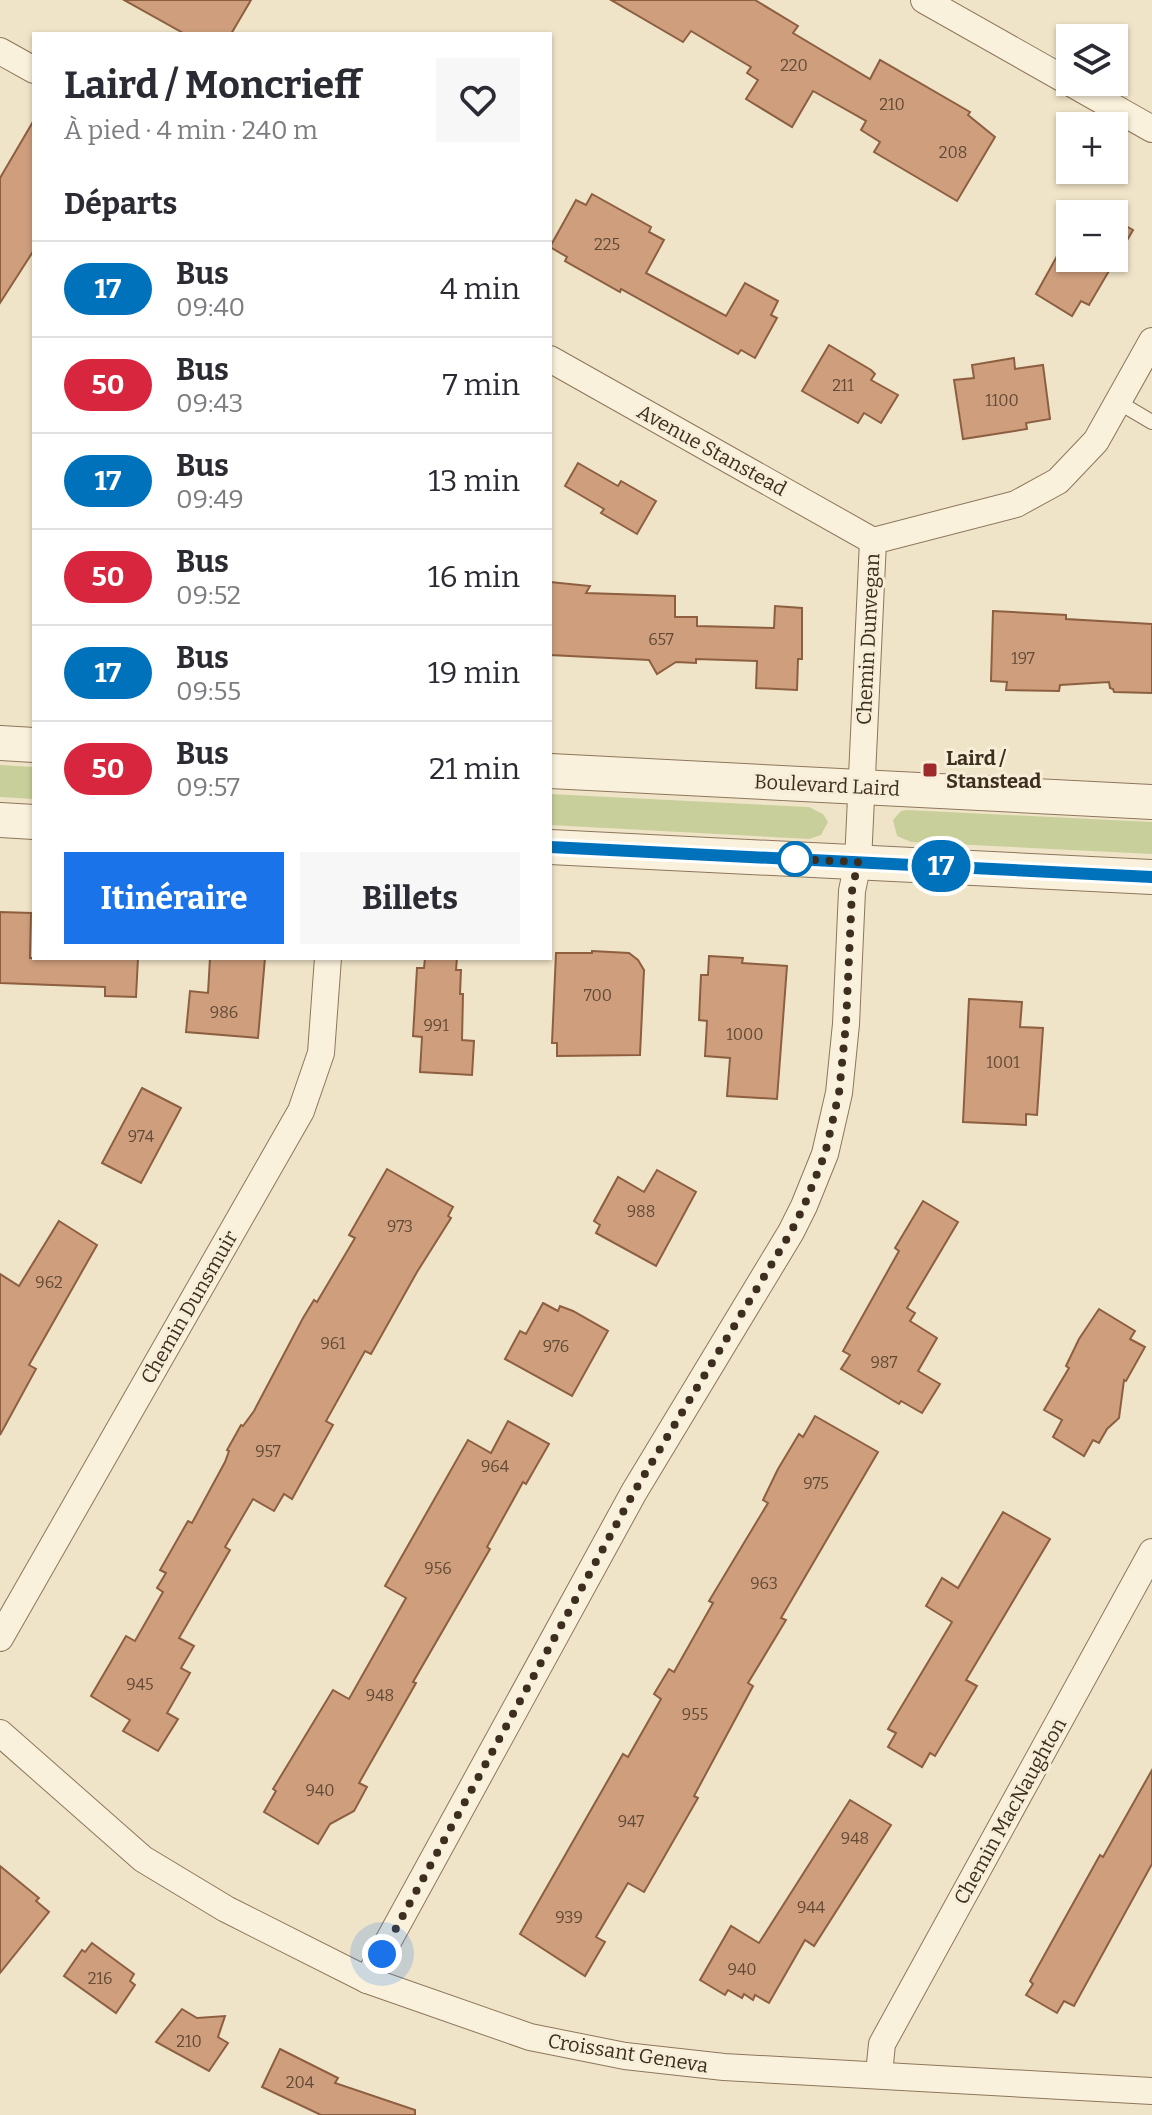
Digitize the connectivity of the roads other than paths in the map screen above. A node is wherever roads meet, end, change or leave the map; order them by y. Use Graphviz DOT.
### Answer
graph roads {
  1 [pos="924,0"];
  2 [pos="0,51"];
  3 [pos="32,69"];
  4 [pos="1152,129"];
  5 [pos="1152,341"];
  6 [pos="552,360"];
  7 [pos="1118,402"];
  8 [pos="1152,422"];
  9 [pos="873,541"];
  10 [pos="0,743"];
  11 [pos="32,745"];
  12 [pos="552,771"];
  13 [pos="861,787"];
  14 [pos="1152,802"];
  15 [pos="0,820"];
  16 [pos="32,822"];
  17 [pos="552,847"];
  18 [pos="858,862"];
  19 [pos="1152,877"];
  20 [pos="328,960"];
  21 [pos="1152,1552"];
  22 [pos="0,1638"];
  23 [pos="0,1733"];
  24 [pos="367,1980"];
  25 [pos="879,2074"];
  26 [pos="1152,2091"];
  1 -- 4 [label="street"];
  2 -- 3 [label="street"];
  5 -- 7 [label="street, Chemin Dunvegan"];
  6 -- 9 [label="street, Avenue Stanstead"];
  7 -- 8 [label="lane"];
  7 -- 9 [label="street, Chemin Dunvegan"];
  9 -- 13 [label="street, Chemin Dunvegan"];
  10 -- 11 [label="street"];
  12 -- 13 [label="street, Boulevard Laird"];
  13 -- 14 [label="street, Boulevard Laird"];
  13 -- 18 [label="street, Chemin Dunvegan"];
  15 -- 16 [label="street"];
  17 -- 18 [label="street"];
  18 -- 19 [label="street"];
  18 -- 24 [label="street, Chemin Dunvegan"];
  20 -- 22 [label="street, Chemin Dunsmuir"];
  21 -- 25 [label="street, Chemin MacNaughton"];
  23 -- 24 [label="street, Croissant Geneva"];
  24 -- 25 [label="street, Croissant Geneva"];
  25 -- 26 [label="street, Croissant Geneva"];
}
